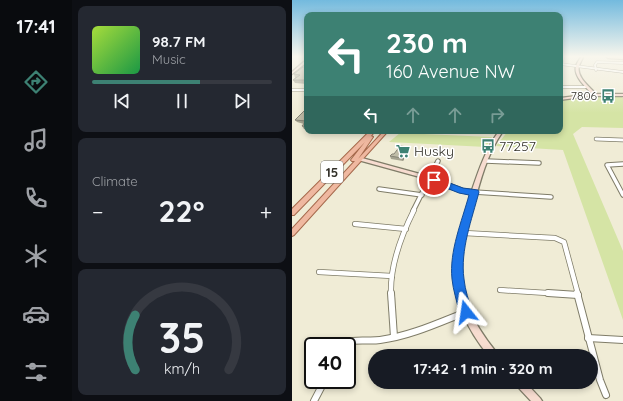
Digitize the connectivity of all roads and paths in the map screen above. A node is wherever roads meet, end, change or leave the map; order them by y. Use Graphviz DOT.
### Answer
graph roads {
  1 [pos="580,76"];
  2 [pos="588,87"];
  3 [pos="563,88"];
  4 [pos="292,90"];
  5 [pos="304,90"];
  6 [pos="595,94"];
  7 [pos="623,95"];
  8 [pos="563,99"];
  9 [pos="370,134"];
  10 [pos="374,134"];
  11 [pos="383,134"];
  12 [pos="499,134"];
  13 [pos="596,139"];
  14 [pos="623,140"];
  15 [pos="357,161"];
  16 [pos="438,161"];
  17 [pos="486,161"];
  18 [pos="539,163"];
  19 [pos="623,164"];
  20 [pos="332,172"];
  21 [pos="429,178"];
  22 [pos="379,189"];
  23 [pos="474,192"];
  24 [pos="622,193"];
  25 [pos="422,195"];
  26 [pos="551,196"];
  27 [pos="292,213"];
  28 [pos="355,224"];
  29 [pos="406,230"];
  30 [pos="464,233"];
  31 [pos="292,234"];
  32 [pos="319,272"];
  33 [pos="392,276"];
  34 [pos="500,290"];
  35 [pos="578,295"];
  36 [pos="466,312"];
  37 [pos="394,337"];
  38 [pos="588,338"];
  39 [pos="623,340"];
  40 [pos="356,341"];
  41 [pos="488,349"];
  42 [pos="320,389"];
  43 [pos="526,389"];
  44 [pos="606,395"];
  45 [pos="314,401"];
  46 [pos="537,401"];
  1 -- 2 [label="street"];
  2 -- 3 [label="street"];
  2 -- 6 [label="street"];
  4 -- 5 [label="street"];
  6 -- 7 [label="street"];
  6 -- 8 [label="street"];
  9 -- 20 [label="main road, 15"];
  10 -- 15 [label="main road"];
  11 -- 15 [label="main road"];
  12 -- 17 [label="street"];
  13 -- 14 [label="street"];
  15 -- 20 [label="main road"];
  15 -- 21 [label="street"];
  15 -- 31 [label="main road, 15"];
  16 -- 21 [label="street"];
  17 -- 18 [label="street"];
  17 -- 23 [label="street"];
  19 -- 24 [label="street"];
  20 -- 27 [label="main road, 15"];
  21 -- 23 [label="street"];
  21 -- 25 [label="street"];
  22 -- 25 [label="street"];
  23 -- 26 [label="street"];
  23 -- 30 [label="street"];
  25 -- 29 [label="street"];
  28 -- 29 [label="street"];
  29 -- 33 [label="street"];
  30 -- 35 [label="street"];
  30 -- 36 [label="street"];
  32 -- 33 [label="street"];
  33 -- 37 [label="street"];
  34 -- 35 [label="street"];
  35 -- 38 [label="street"];
  36 -- 37 [label="street"];
  36 -- 41 [label="street"];
  37 -- 40 [label="street"];
  38 -- 39 [label="street"];
  38 -- 44 [label="street"];
  42 -- 45 [label="street"];
  43 -- 46 [label="street"];
}
